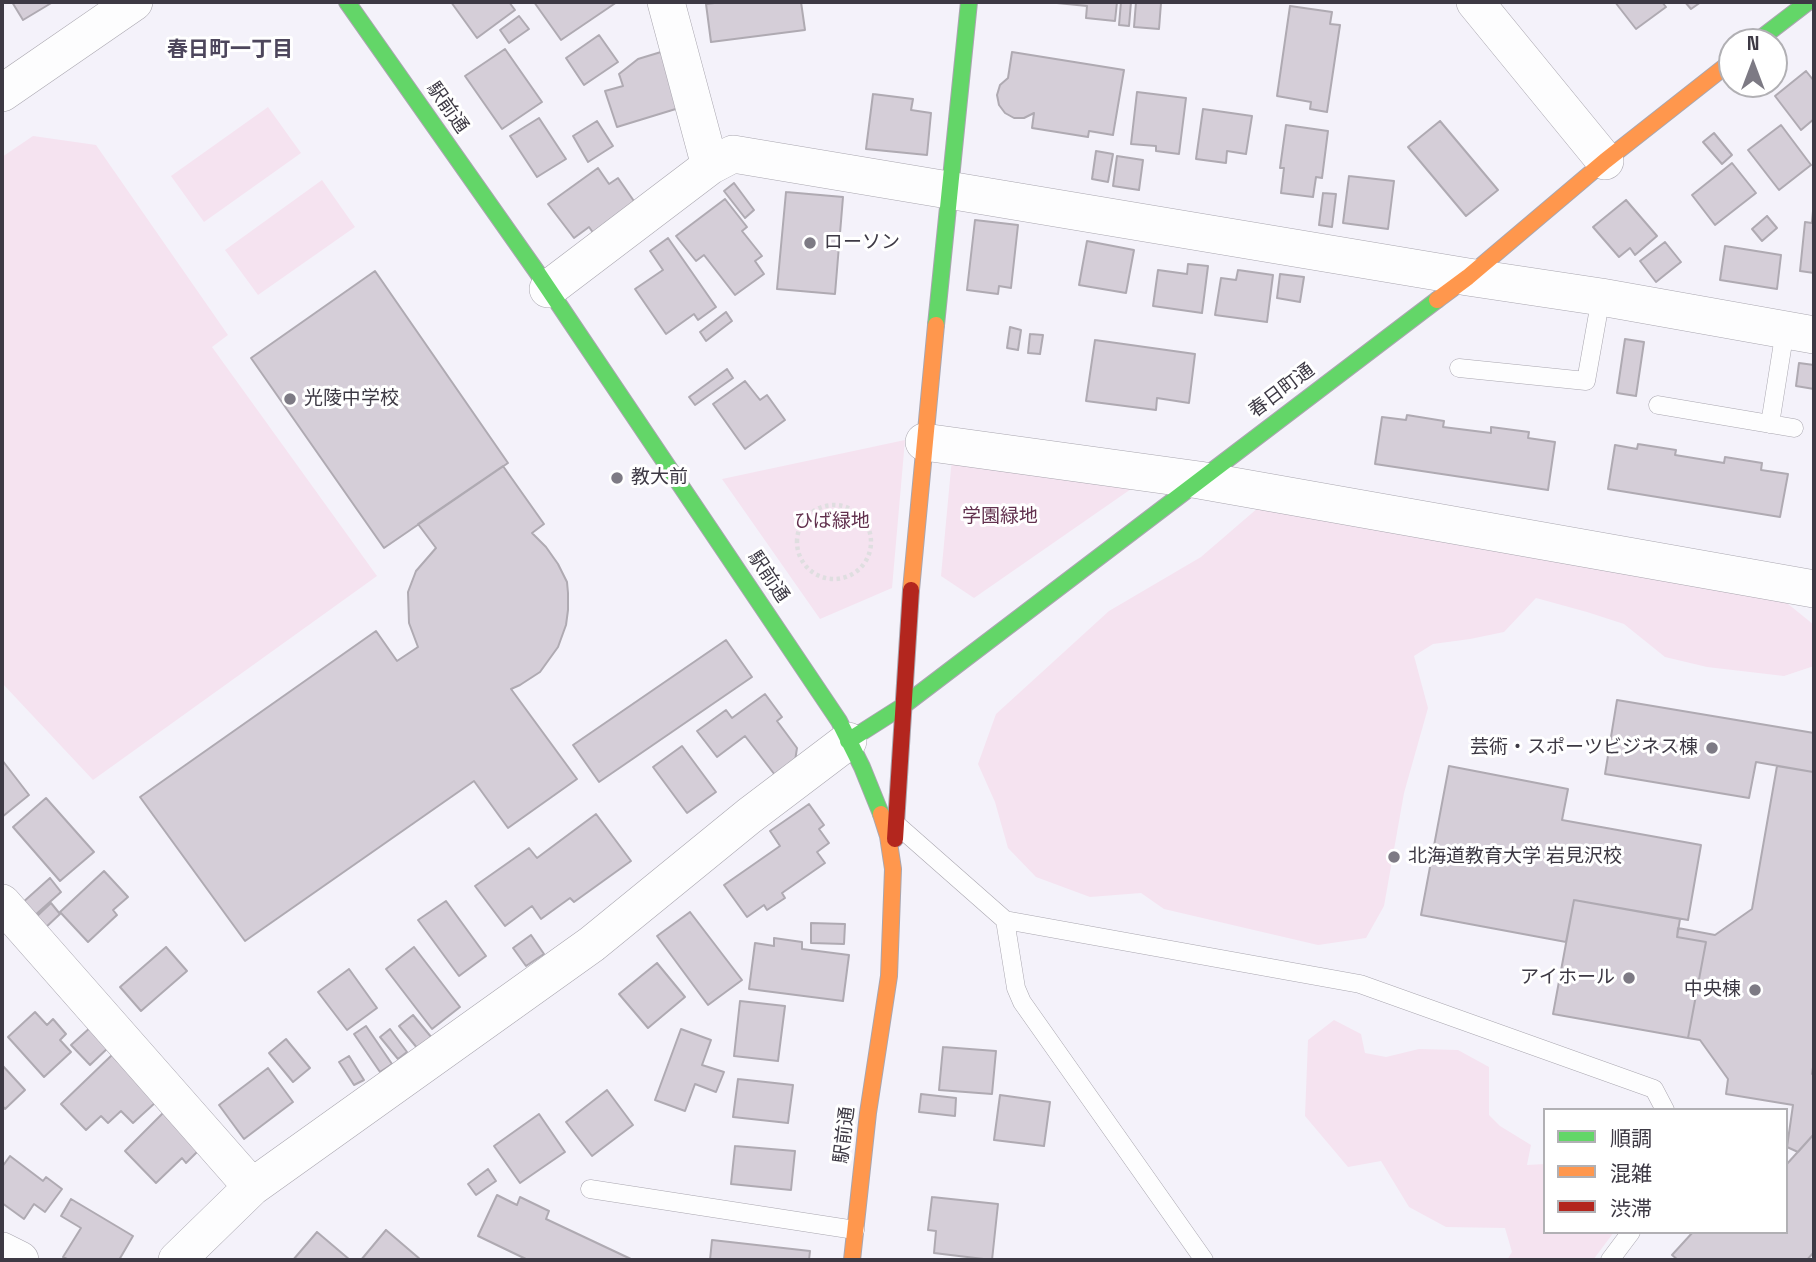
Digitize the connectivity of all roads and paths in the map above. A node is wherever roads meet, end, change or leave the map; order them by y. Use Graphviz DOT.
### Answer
graph roads {
  1 [pos="134,2"];
  2 [pos="347,2"];
  3 [pos="667,2"];
  4 [pos="969,2"];
  5 [pos="1475,2"];
  6 [pos="1808,2"];
  7 [pos="1774,28"];
  8 [pos="1718,72"];
  9 [pos="2,93"];
  10 [pos="1605,161"];
  11 [pos="710,166"];
  12 [pos="950,189"];
  13 [pos="1468,277"];
  14 [pos="548,289"];
  15 [pos="1601,297"];
  16 [pos="1800,332"];
  17 [pos="1459,368"];
  18 [pos="1658,405"];
  19 [pos="1770,424"];
  20 [pos="1794,428"];
  21 [pos="924,442"];
  22 [pos="1199,480"];
  23 [pos="806,516"];
  24 [pos="1814,589"];
  25 [pos="903,706"];
  26 [pos="848,741"];
  27 [pos="896,824"];
  28 [pos="893,869"];
  29 [pos="2,903"];
  30 [pos="1005,920"];
  31 [pos="1664,1108"];
  32 [pos="252,1187"];
  33 [pos="590,1189"];
  34 [pos="855,1230"];
  35 [pos="1630,1234"];
  36 [pos="2,1251"];
  37 [pos="20,1260"];
  38 [pos="177,1260"];
  39 [pos="852,1260"];
  40 [pos="1204,1260"];
  41 [pos="1610,1260"];
  1 -- 9 [label="street"];
  2 -- 14 [label="street, 駅前通"];
  3 -- 11 [label="street"];
  4 -- 12 [label="street"];
  5 -- 10 [label="street"];
  6 -- 7 [label="street"];
  8 -- 10 [label="street, 春日町通"];
  10 -- 13 [label="street, 春日町通"];
  11 -- 12 [label="street"];
  11 -- 14 [label="street"];
  12 -- 13 [label="street"];
  12 -- 21 [label="street"];
  13 -- 15 [label="street"];
  13 -- 22 [label="street, 春日町通"];
  14 -- 26 [label="street, 駅前通"];
  15 -- 16 [label="street"];
  15 -- 17 [label="lane"];
  16 -- 19 [label="lane"];
  18 -- 19 [label="lane"];
  19 -- 20 [label="lane"];
  21 -- 22 [label="street"];
  21 -- 25 [label="street"];
  22 -- 24 [label="street"];
  22 -- 25 [label="street, 春日町通"];
  23 -- 23 [label="path"];
  25 -- 26 [label="street, 春日町通"];
  25 -- 27 [label="street"];
  26 -- 28 [label="street, 駅前通"];
  26 -- 32 [label="street"];
  27 -- 28 [label="street"];
  27 -- 30 [label="lane"];
  28 -- 34 [label="street, 駅前通"];
  29 -- 32 [label="street"];
  30 -- 31 [label="lane"];
  30 -- 40 [label="lane"];
  32 -- 38 [label="street"];
  33 -- 34 [label="lane"];
  34 -- 39 [label="street, 駅前通"];
  35 -- 41 [label="lane"];
  36 -- 37 [label="street"];
}
